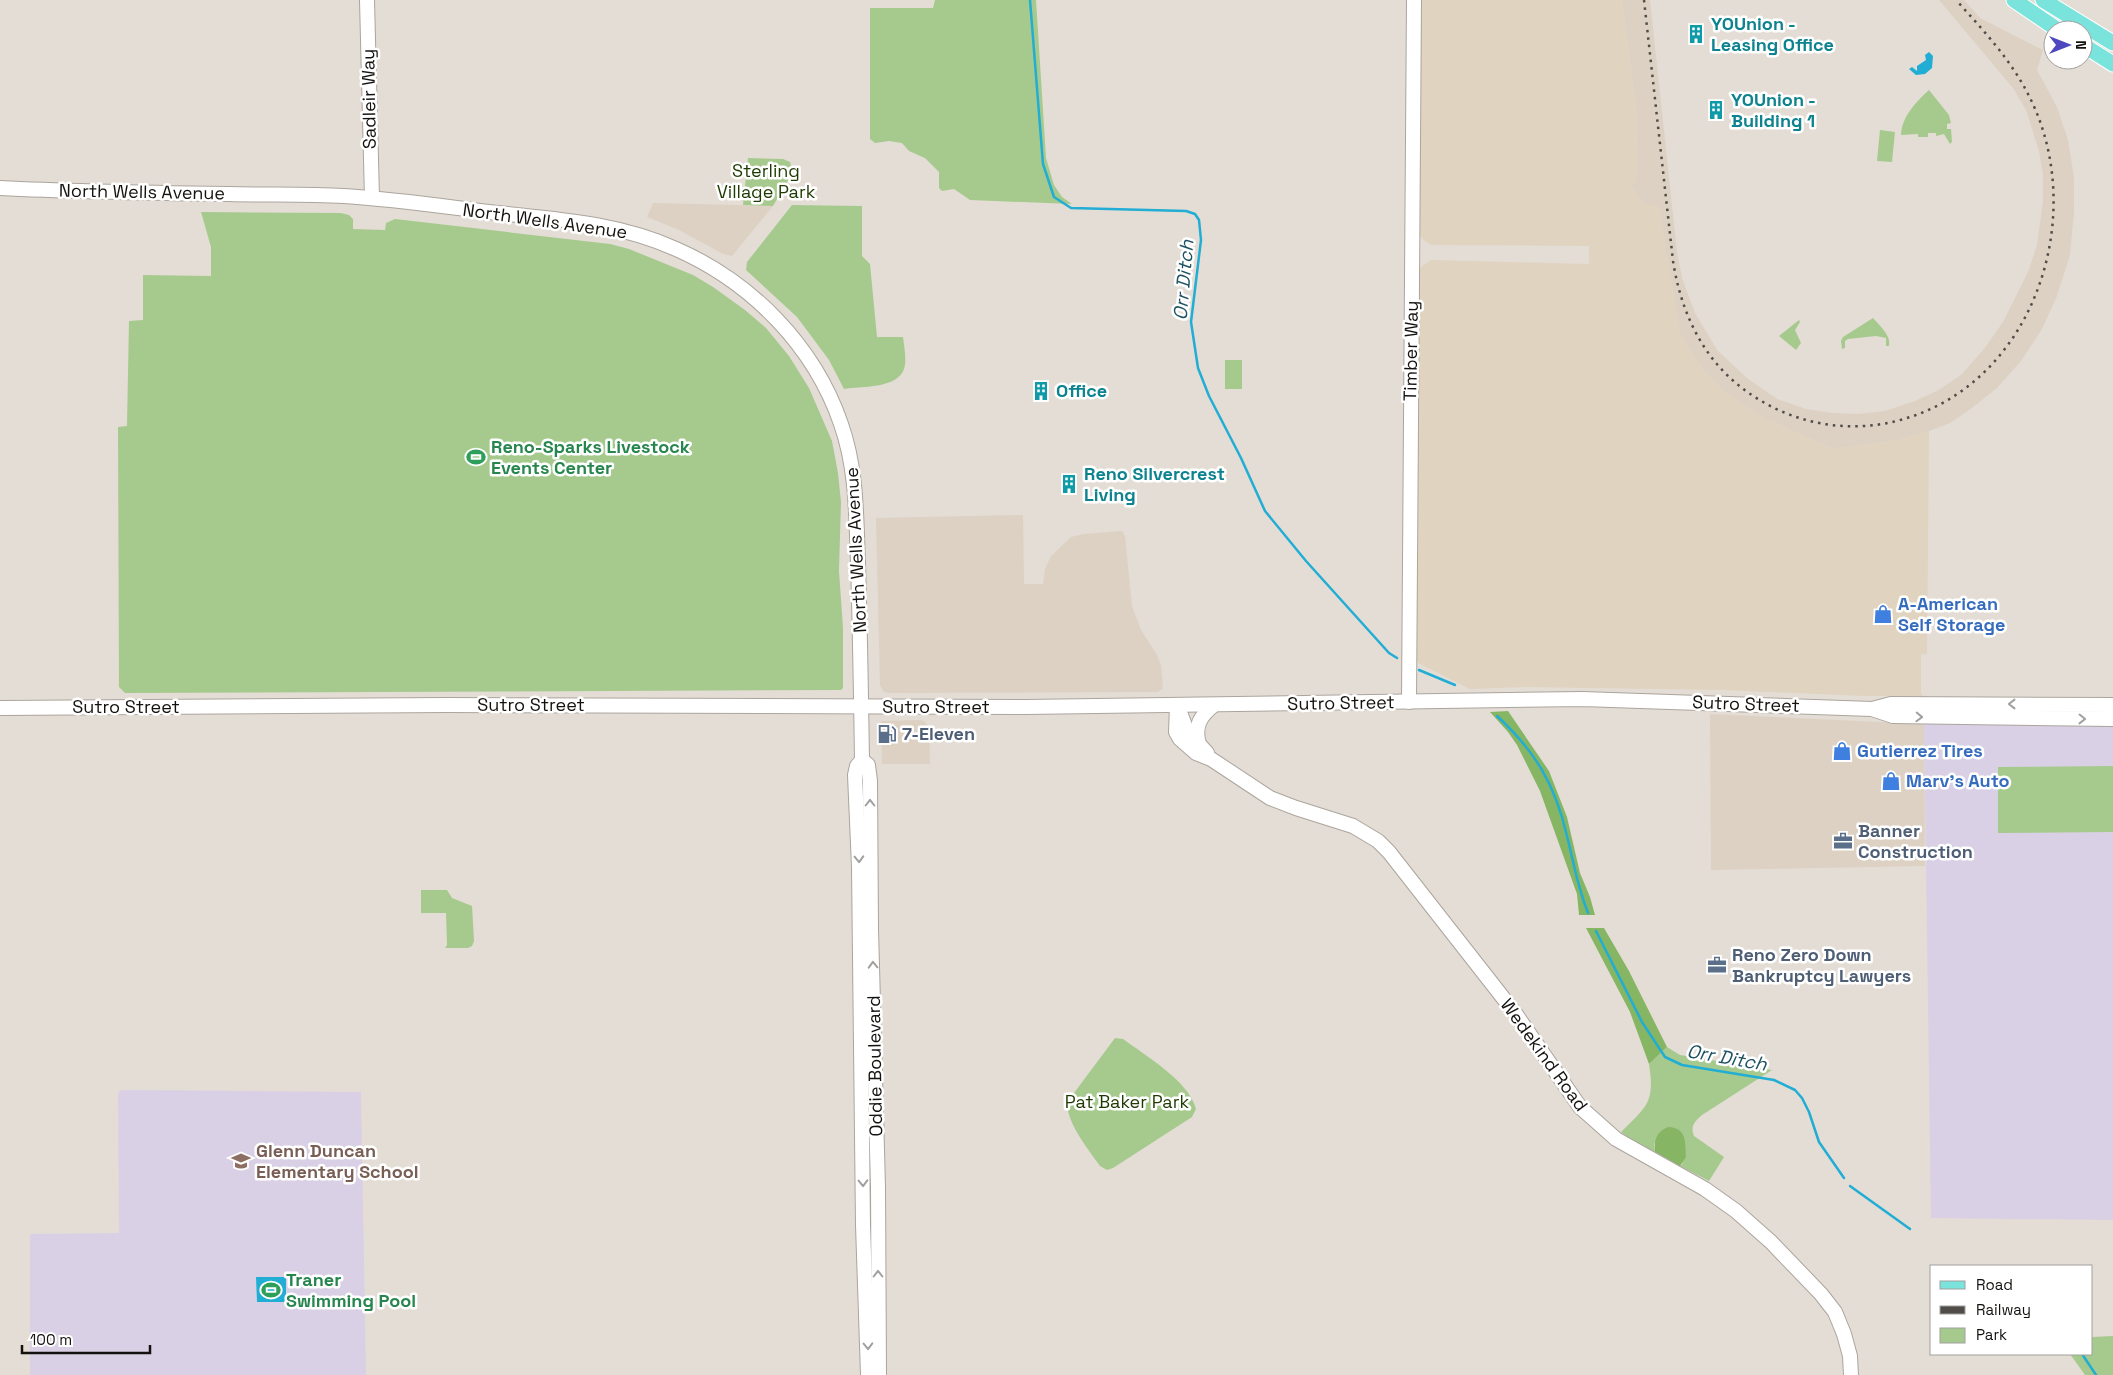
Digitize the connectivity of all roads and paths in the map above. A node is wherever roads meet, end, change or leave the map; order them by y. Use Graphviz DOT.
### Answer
graph roads {
  1 [pos="367,0"];
  2 [pos="1414,0"];
  3 [pos="2014,0"];
  4 [pos="2043,0"];
  5 [pos="2043,20"];
  6 [pos="2113,43"];
  7 [pos="2093,51"];
  8 [pos="2113,64"];
  9 [pos="0,188"];
  10 [pos="372,198"];
  11 [pos="1409,702"];
  12 [pos="1214,705"];
  13 [pos="2113,705"];
  14 [pos="1177,706"];
  15 [pos="861,707"];
  16 [pos="0,708"];
  17 [pos="1872,709"];
  18 [pos="2113,719"];
  19 [pos="1199,745"];
  20 [pos="1210,759"];
  21 [pos="862,760"];
  22 [pos="868,1375"];
  23 [pos="879,1375"];
  24 [pos="1851,1375"];
  1 -- 10 [label="main road, Sadleir Way"];
  2 -- 11 [label="main road, Timber Way"];
  3 -- 5 [label="main road"];
  4 -- 6 [label="main road"];
  7 -- 8 [label="main road"];
  9 -- 10 [label="main road, North Wells Avenue"];
  10 -- 15 [label="main road, North Wells Avenue"];
  11 -- 12 [label="main road, Sutro Street"];
  11 -- 17 [label="main road, Sutro Street"];
  12 -- 14 [label="main road, Sutro Street"];
  12 -- 19 [label="main road"];
  13 -- 17 [label="main road, Sutro Street, one-way"];
  14 -- 15 [label="main road, Sutro Street"];
  14 -- 19 [label="main road, Wedekind Road"];
  14 -- 20 [label="main road, Wedekind Road"];
  15 -- 16 [label="main road, Sutro Street"];
  15 -- 21 [label="main road, Oddie Boulevard"];
  17 -- 18 [label="main road, Sutro Street, one-way"];
  19 -- 20 [label="main road, Wedekind Road"];
  20 -- 24 [label="main road, Wedekind Road"];
  21 -- 22 [label="main road, Oddie Boulevard, one-way"];
  23 -- 21 [label="main road, Oddie Boulevard, one-way"];
}
